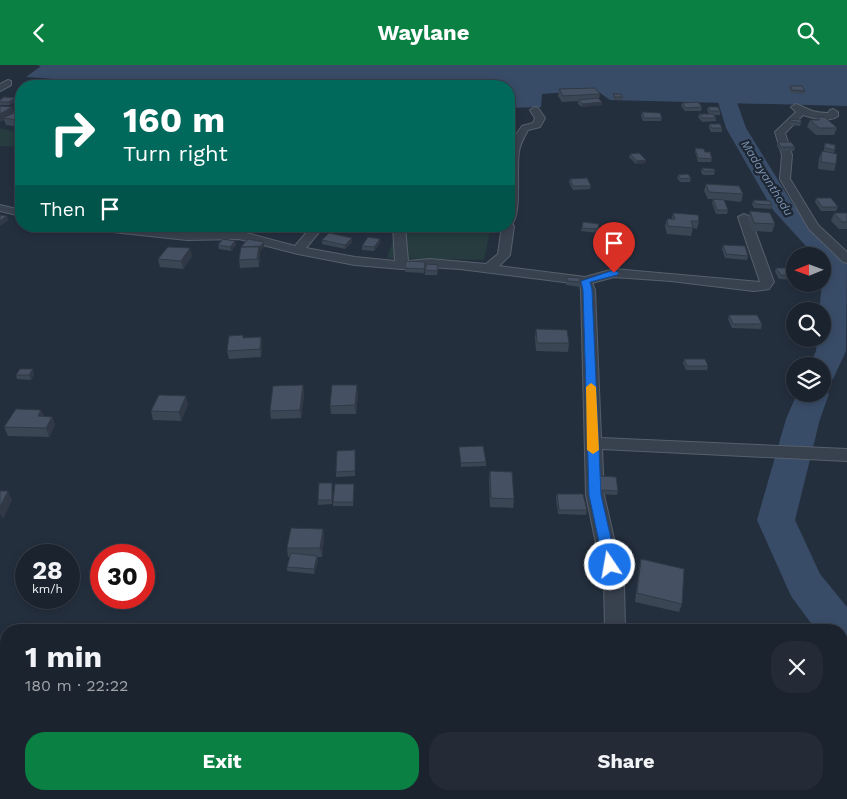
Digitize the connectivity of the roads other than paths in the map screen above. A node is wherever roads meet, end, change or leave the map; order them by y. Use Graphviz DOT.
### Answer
graph roads {
  1 [pos="535,109"];
  2 [pos="833,113"];
  3 [pos="538,123"];
  4 [pos="515,125"];
  5 [pos="515,146"];
  6 [pos="0,208"];
  7 [pos="15,212"];
  8 [pos="744,217"];
  9 [pos="150,232"];
  10 [pos="212,232"];
  11 [pos="223,232"];
  12 [pos="313,232"];
  13 [pos="399,232"];
  14 [pos="507,232"];
  15 [pos="298,250"];
  16 [pos="847,259"];
  17 [pos="402,265"];
  18 [pos="488,269"];
  19 [pos="585,281"];
  20 [pos="593,443"];
  21 [pos="847,455"];
  22 [pos="614,624"];
  1 -- 3 [label="street"];
  2 -- 16 [label="street"];
  3 -- 4 [label="street"];
  3 -- 5 [label="street"];
  6 -- 7 [label="street"];
  8 -- 19 [label="street"];
  9 -- 10 [label="street"];
  11 -- 15 [label="street"];
  12 -- 15 [label="street"];
  13 -- 17 [label="street"];
  14 -- 18 [label="street"];
  15 -- 17 [label="street"];
  17 -- 18 [label="street"];
  18 -- 19 [label="street"];
  19 -- 20 [label="street"];
  20 -- 21 [label="street"];
  20 -- 22 [label="street"];
}
